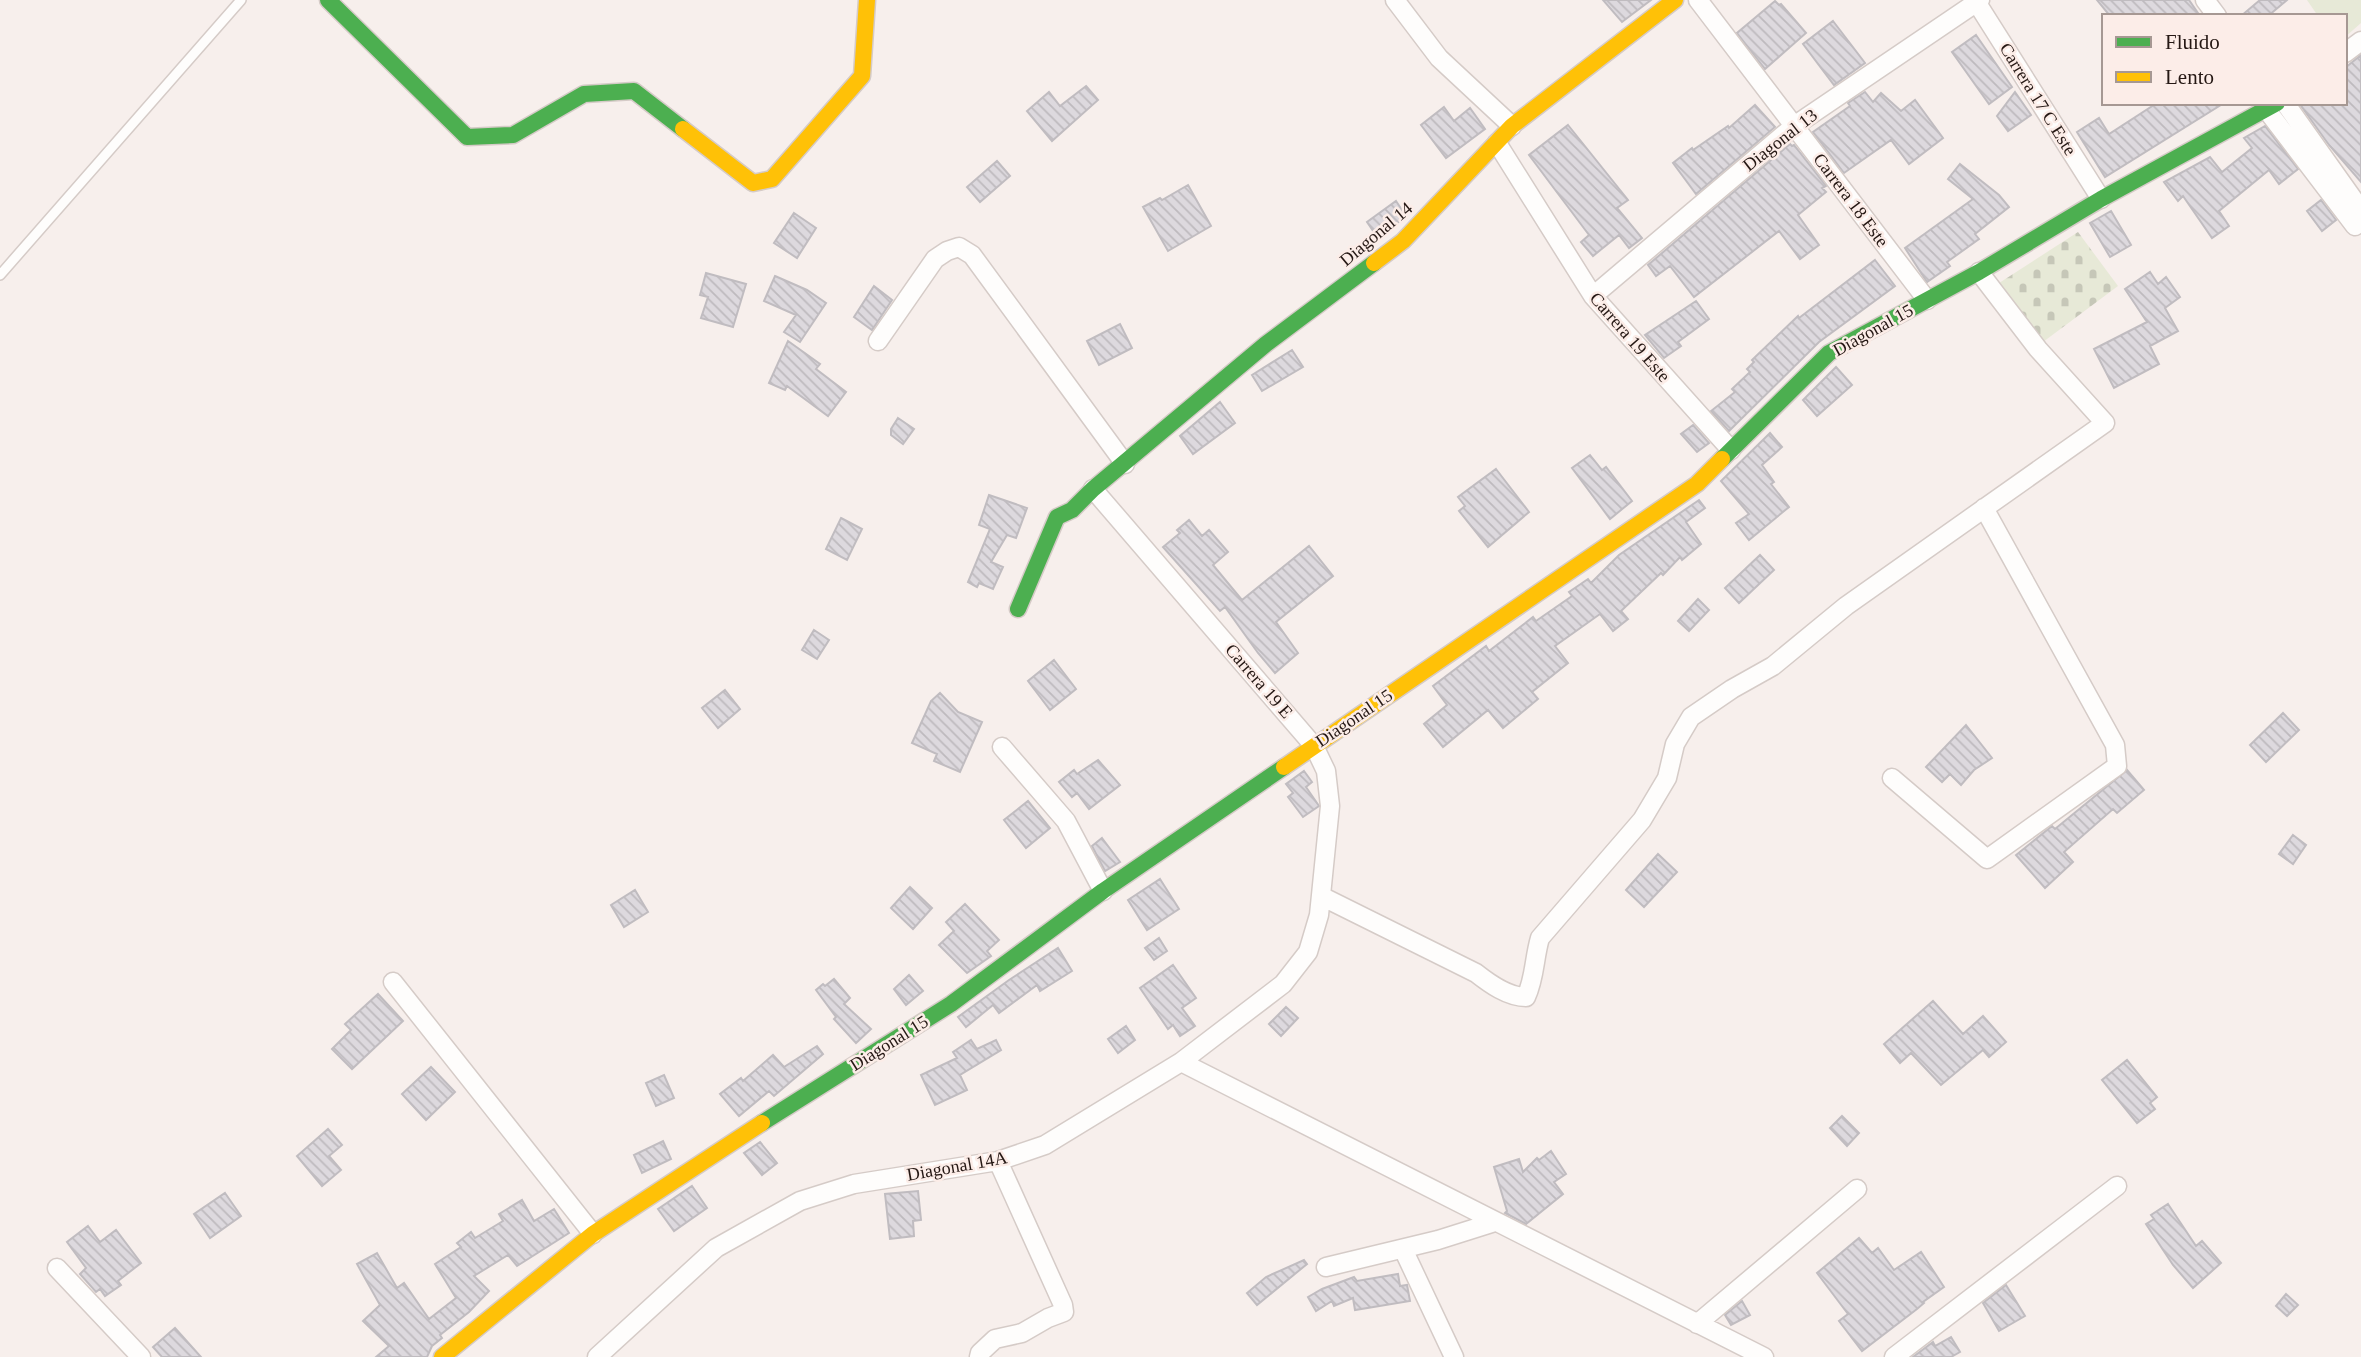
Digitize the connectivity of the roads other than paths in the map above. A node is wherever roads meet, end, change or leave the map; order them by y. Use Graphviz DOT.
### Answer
graph roads {
  1 [pos="241,0"];
  2 [pos="328,0"];
  3 [pos="867,0"];
  4 [pos="1395,0"];
  5 [pos="1675,0"];
  6 [pos="1698,0"];
  7 [pos="1977,1"];
  8 [pos="2286,105"];
  9 [pos="2271,106"];
  10 [pos="1512,126"];
  11 [pos="1794,126"];
  12 [pos="1497,143"];
  13 [pos="2101,199"];
  14 [pos="2358,218"];
  15 [pos="1979,272"];
  16 [pos="0,275"];
  17 [pos="1592,296"];
  18 [pos="1927,300"];
  19 [pos="878,341"];
  20 [pos="1731,450"];
  21 [pos="1125,464"];
  22 [pos="1093,489"];
  23 [pos="1984,508"];
  24 [pos="1018,610"];
  25 [pos="1314,746"];
  26 [pos="1002,747"];
  27 [pos="1892,778"];
  28 [pos="1103,891"];
  29 [pos="1321,895"];
  30 [pos="1308,952"];
  31 [pos="393,982"];
  32 [pos="1181,1062"];
  33 [pos="998,1161"];
  34 [pos="2117,1186"];
  35 [pos="1857,1189"];
  36 [pos="1495,1222"];
  37 [pos="593,1234"];
  38 [pos="1403,1249"];
  39 [pos="1325,1267"];
  40 [pos="57,1268"];
  41 [pos="1697,1324"];
  42 [pos="141,1357"];
  43 [pos="442,1357"];
  44 [pos="597,1357"];
  45 [pos="979,1357"];
  46 [pos="1454,1357"];
  47 [pos="1764,1357"];
  48 [pos="1894,1357"];
  1 -- 16 [label="lane"];
  2 -- 3 [label="street"];
  4 -- 10 [label="street"];
  5 -- 10 [label="street, Diagonal 14"];
  6 -- 11 [label="street, Carrera 18 Este"];
  7 -- 11 [label="street, Diagonal 13"];
  7 -- 13 [label="street, Carrera 17 C Este"];
  8 -- 14 [label="street"];
  9 -- 13 [label="street, Diagonal 15"];
  9 -- 14 [label="street"];
  10 -- 12 [label="street, Diagonal 14"];
  11 -- 17 [label="street, Diagonal 13"];
  11 -- 18 [label="street, Carrera 18 Este"];
  12 -- 17 [label="street, Carrera 19 Este"];
  12 -- 21 [label="street, Diagonal 14"];
  13 -- 15 [label="street, Diagonal 15"];
  15 -- 18 [label="street, Diagonal 15"];
  15 -- 23 [label="street"];
  17 -- 20 [label="street, Carrera 19 Este"];
  18 -- 20 [label="street, Diagonal 15"];
  19 -- 21 [label="street"];
  20 -- 25 [label="street, Diagonal 15"];
  21 -- 22 [label="street, Diagonal 14"];
  22 -- 24 [label="street, Diagonal 14"];
  22 -- 25 [label="street, Carrera 19 E"];
  23 -- 27 [label="street"];
  23 -- 29 [label="street"];
  25 -- 28 [label="street, Diagonal 15"];
  25 -- 29 [label="street, Carrera 19 E"];
  26 -- 28 [label="street"];
  28 -- 37 [label="street, Diagonal 15"];
  29 -- 30 [label="street, Carrera 19 E"];
  30 -- 32 [label="street, Diagonal 14A"];
  31 -- 37 [label="street"];
  32 -- 33 [label="street, Diagonal 14A"];
  32 -- 36 [label="street"];
  33 -- 44 [label="street, Diagonal 14A"];
  33 -- 45 [label="street"];
  34 -- 48 [label="street"];
  35 -- 41 [label="street"];
  36 -- 38 [label="street"];
  36 -- 41 [label="street"];
  37 -- 43 [label="street, Diagonal 15"];
  38 -- 39 [label="street"];
  38 -- 46 [label="street"];
  40 -- 42 [label="street"];
  41 -- 47 [label="street"];
}
